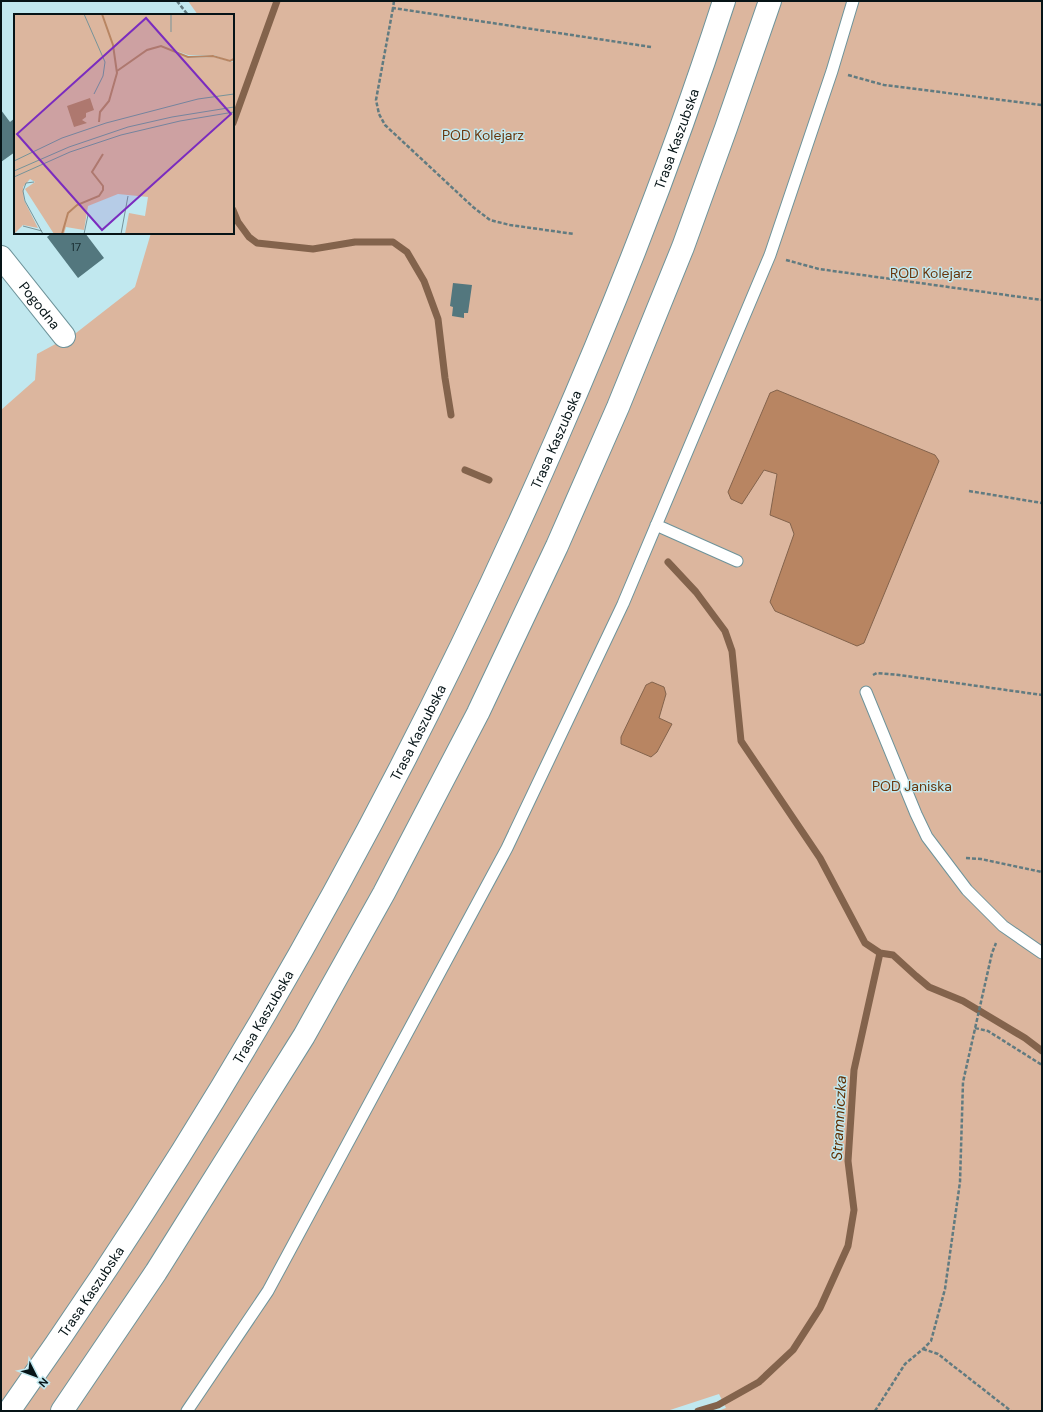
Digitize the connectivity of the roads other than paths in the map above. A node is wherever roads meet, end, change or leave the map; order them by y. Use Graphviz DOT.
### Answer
graph roads {
  1 [pos="724,1"];
  2 [pos="770,1"];
  3 [pos="853,1"];
  4 [pos="1,257"];
  5 [pos="64,336"];
  6 [pos="656,526"];
  7 [pos="737,561"];
  8 [pos="866,692"];
  9 [pos="1042,953"];
  10 [pos="9,1411"];
  11 [pos="62,1411"];
  12 [pos="187,1411"];
  1 -- 10 [label="main road, Trasa Kaszubska"];
  2 -- 11 [label="main road"];
  3 -- 6 [label="lane"];
  4 -- 5 [label="main road, Pogodna"];
  6 -- 7 [label="lane"];
  6 -- 12 [label="lane"];
  8 -- 9 [label="lane"];
}
